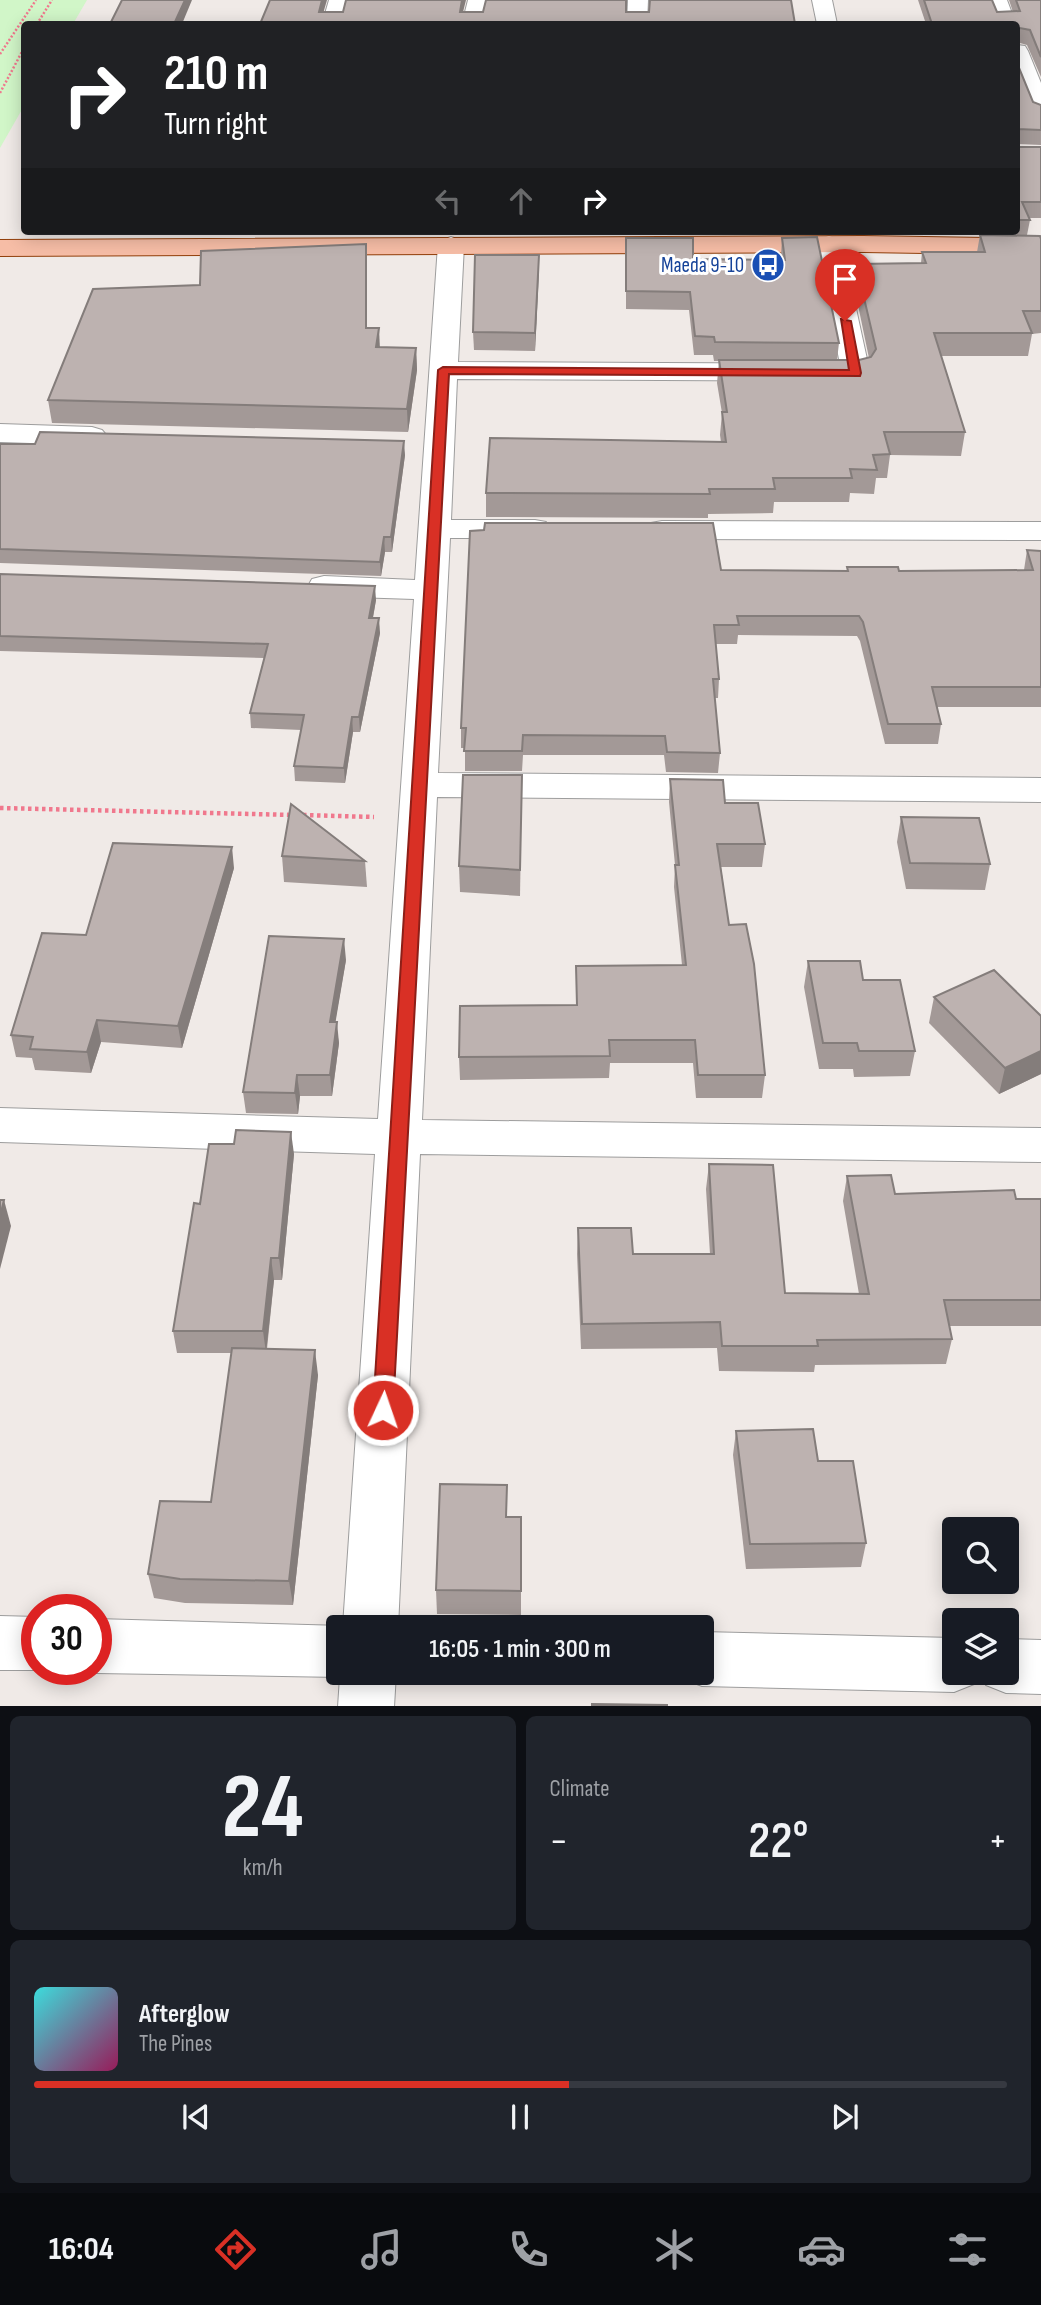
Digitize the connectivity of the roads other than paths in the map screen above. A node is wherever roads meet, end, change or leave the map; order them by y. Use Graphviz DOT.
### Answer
graph roads {
  1 [pos="339,0"];
  2 [pos="478,0"];
  3 [pos="638,0"];
  4 [pos="822,0"];
  5 [pos="996,0"];
  6 [pos="333,21"];
  7 [pos="473,21"];
  8 [pos="637,21"];
  9 [pos="826,21"];
  10 [pos="1005,21"];
  11 [pos="1020,58"];
  12 [pos="1041,111"];
  13 [pos="862,237"];
  14 [pos="829,244"];
  15 [pos="451,245"];
  16 [pos="1041,247"];
  17 [pos="0,248"];
  18 [pos="443,370"];
  19 [pos="0,433"];
  20 [pos="124,436"];
  21 [pos="434,529"];
  22 [pos="558,530"];
  23 [pos="627,530"];
  24 [pos="1041,531"];
  25 [pos="292,585"];
  26 [pos="431,590"];
  27 [pos="1041,790"];
  28 [pos="418,802"];
  29 [pos="0,1125"];
  30 [pos="399,1138"];
  31 [pos="1041,1145"];
  32 [pos="371,1615"];
  33 [pos="0,1643"];
  34 [pos="21,1644"];
  35 [pos="112,1646"];
  36 [pos="326,1651"];
  37 [pos="714,1659"];
  38 [pos="942,1665"];
  39 [pos="1019,1666"];
  40 [pos="1041,1667"];
  41 [pos="367,1685"];
  42 [pos="366,1706"];
  1 -- 6 [label="street"];
  2 -- 7 [label="street"];
  3 -- 8 [label="street"];
  4 -- 9 [label="street"];
  5 -- 10 [label="street"];
  11 -- 12 [label="street"];
  13 -- 14 [label="main road"];
  13 -- 16 [label="main road"];
  14 -- 15 [label="main road"];
  14 -- 18 [label="street"];
  15 -- 17 [label="main road"];
  15 -- 18 [label="street"];
  18 -- 21 [label="street"];
  19 -- 20 [label="street"];
  21 -- 22 [label="street"];
  21 -- 26 [label="street"];
  23 -- 24 [label="street"];
  25 -- 26 [label="street"];
  26 -- 28 [label="street"];
  27 -- 28 [label="street"];
  28 -- 30 [label="street"];
  29 -- 30 [label="street"];
  30 -- 31 [label="street"];
  30 -- 32 [label="street"];
  33 -- 34 [label="street"];
  35 -- 36 [label="street"];
  37 -- 38 [label="street"];
  39 -- 40 [label="street"];
  41 -- 42 [label="street"];
}
